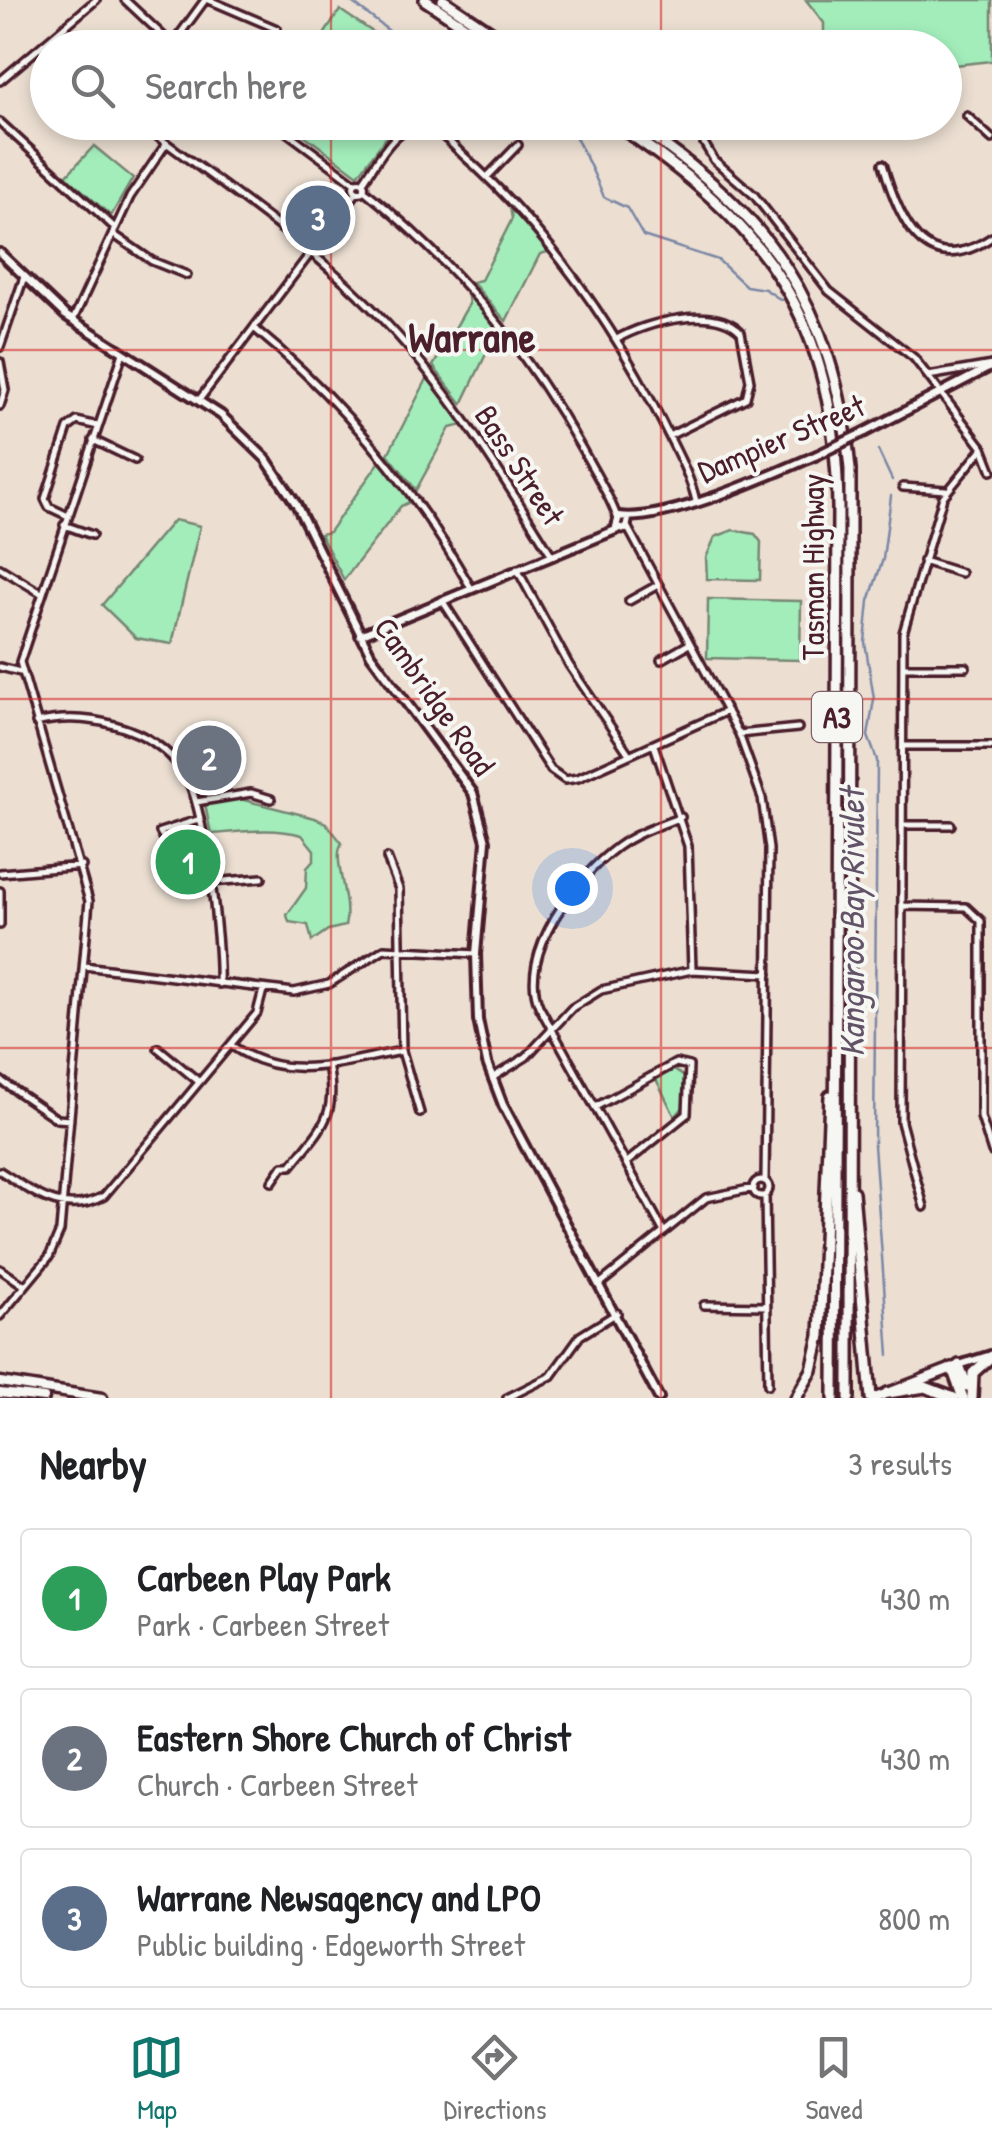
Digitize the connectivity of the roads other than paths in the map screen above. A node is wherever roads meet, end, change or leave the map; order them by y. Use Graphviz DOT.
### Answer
graph roads {
  1 [pos="96,0"];
  2 [pos="124,0"];
  3 [pos="207,0"];
  4 [pos="424,0"];
  5 [pos="443,0"];
  6 [pos="276,29"];
  7 [pos="63,30"];
  8 [pos="157,30"];
  9 [pos="185,30"];
  10 [pos="470,30"];
  11 [pos="489,30"];
  12 [pos="30,57"];
  13 [pos="0,80"];
  14 [pos="967,116"];
  15 [pos="0,122"];
  16 [pos="992,139"];
  17 [pos="161,140"];
  18 [pos="297,140"];
  19 [pos="396,140"];
  20 [pos="445,140"];
  21 [pos="639,140"];
  22 [pos="656,140"];
  23 [pos="166,144"];
  24 [pos="704,144"];
  25 [pos="518,146"];
  26 [pos="882,164"];
  27 [pos="487,177"];
  28 [pos="360,187"];
  29 [pos="114,231"];
  30 [pos="992,237"];
  31 [pos="0,252"];
  32 [pos="310,252"];
  33 [pos="187,275"];
  34 [pos="24,277"];
  35 [pos="74,320"];
  36 [pos="254,328"];
  37 [pos="617,339"];
  38 [pos="0,346"];
  39 [pos="123,353"];
  40 [pos="0,362"];
  41 [pos="992,365"];
  42 [pos="928,376"];
  43 [pos="940,394"];
  44 [pos="199,400"];
  45 [pos="0,406"];
  46 [pos="98,426"];
  47 [pos="669,436"];
  48 [pos="93,440"];
  49 [pos="983,448"];
  50 [pos="135,460"];
  51 [pos="992,471"];
  52 [pos="903,487"];
  53 [pos="946,490"];
  54 [pos="696,501"];
  55 [pos="67,516"];
  56 [pos="623,521"];
  57 [pos="64,525"];
  58 [pos="92,535"];
  59 [pos="551,554"];
  60 [pos="923,562"];
  61 [pos="0,568"];
  62 [pos="516,569"];
  63 [pos="962,573"];
  64 [pos="656,586"];
  65 [pos="471,588"];
  66 [pos="40,594"];
  67 [pos="442,600"];
  68 [pos="629,601"];
  69 [pos="360,635"];
  70 [pos="690,644"];
  71 [pos="661,660"];
  72 [pos="904,666"];
  73 [pos="0,667"];
  74 [pos="966,667"];
  75 [pos="20,672"];
  76 [pos="727,711"];
  77 [pos="36,723"];
  78 [pos="798,728"];
  79 [pos="739,734"];
  80 [pos="654,745"];
  81 [pos="903,746"];
  82 [pos="992,746"];
  83 [pos="630,755"];
  84 [pos="268,795"];
  85 [pos="195,802"];
  86 [pos="680,817"];
  87 [pos="198,820"];
  88 [pos="950,824"];
  89 [pos="902,825"];
  90 [pos="388,858"];
  91 [pos="82,866"];
  92 [pos="0,872"];
  93 [pos="262,878"];
  94 [pos="210,884"];
  95 [pos="0,891"];
  96 [pos="902,906"];
  97 [pos="0,925"];
  98 [pos="400,948"];
  99 [pos="476,954"];
  100 [pos="836,954"];
  101 [pos="84,966"];
  102 [pos="692,970"];
  103 [pos="768,974"];
  104 [pos="218,984"];
  105 [pos="263,990"];
  106 [pos="982,1007"];
  107 [pos="992,1007"];
  108 [pos="554,1028"];
  109 [pos="231,1045"];
  110 [pos="158,1048"];
  111 [pos="402,1050"];
  112 [pos="688,1054"];
  113 [pos="685,1062"];
  114 [pos="328,1064"];
  115 [pos="492,1078"];
  116 [pos="0,1080"];
  117 [pos="199,1082"];
  118 [pos="981,1094"];
  119 [pos="992,1094"];
  120 [pos="597,1106"];
  121 [pos="420,1113"];
  122 [pos="847,1115"];
  123 [pos="70,1120"];
  124 [pos="992,1152"];
  125 [pos="626,1163"];
  126 [pos="0,1171"];
  127 [pos="764,1181"];
  128 [pos="272,1182"];
  129 [pos="754,1188"];
  130 [pos="764,1196"];
  131 [pos="63,1204"];
  132 [pos="924,1207"];
  133 [pos="664,1232"];
  134 [pos="0,1268"];
  135 [pos="601,1282"];
  136 [pos="26,1286"];
  137 [pos="704,1305"];
  138 [pos="767,1306"];
  139 [pos="617,1313"];
  140 [pos="0,1316"];
  141 [pos="992,1356"];
  142 [pos="956,1366"];
  143 [pos="0,1382"];
  144 [pos="768,1385"];
  145 [pos="0,1394"];
  146 [pos="888,1394"];
  147 [pos="44,1398"];
  148 [pos="102,1398"];
  149 [pos="507,1398"];
  150 [pos="658,1398"];
  151 [pos="796,1398"];
  152 [pos="834,1398"];
  153 [pos="849,1398"];
  154 [pos="873,1398"];
  155 [pos="954,1398"];
  156 [pos="962,1398"];
  157 [pos="972,1398"];
  1 -- 7 [label="street"];
  2 -- 8 [label="street"];
  3 -- 6 [label="street"];
  3 -- 9 [label="street"];
  4 -- 10 [label="highway"];
  5 -- 11 [label="highway"];
  12 -- 13 [label="street"];
  14 -- 16 [label="street"];
  15 -- 29 [label="street"];
  17 -- 23 [label="street, Bass Street"];
  18 -- 28 [label="street"];
  19 -- 28 [label="street"];
  20 -- 27 [label="street"];
  21 -- 100 [label="highway, Tasman Highway / A3"];
  22 -- 122 [label="highway, Tasman Highway / A3"];
  23 -- 29 [label="street"];
  23 -- 32 [label="street, Bass Street"];
  24 -- 42 [label="street"];
  25 -- 27 [label="street"];
  26 -- 30 [label="street"];
  27 -- 37 [label="street"];
  28 -- 32 [label="street"];
  28 -- 56 [label="street"];
  29 -- 33 [label="street"];
  29 -- 35 [label="street"];
  31 -- 34 [label="main road, Cambridge Road"];
  32 -- 36 [label="street"];
  32 -- 59 [label="street, Bass Street"];
  34 -- 35 [label="main road, Cambridge Road"];
  34 -- 38 [label="street"];
  35 -- 39 [label="main road, Cambridge Road"];
  36 -- 44 [label="street"];
  36 -- 65 [label="street"];
  37 -- 47 [label="street"];
  37 -- 47 [label="street"];
  39 -- 44 [label="main road, Cambridge Road"];
  39 -- 46 [label="street"];
  40 -- 45 [label="street"];
  41 -- 42 [label="street"];
  41 -- 43 [label="main road, Dampier Street"];
  42 -- 43 [label="street"];
  43 -- 49 [label="street"];
  43 -- 54 [label="main road, Dampier Street, bridge"];
  44 -- 69 [label="main road, Cambridge Road"];
  46 -- 48 [label="street"];
  46 -- 55 [label="street"];
  47 -- 54 [label="street"];
  48 -- 50 [label="street"];
  48 -- 55 [label="street"];
  49 -- 51 [label="street"];
  49 -- 53 [label="street"];
  52 -- 53 [label="street"];
  53 -- 60 [label="street"];
  54 -- 56 [label="main road, Dampier Street"];
  55 -- 57 [label="street"];
  56 -- 59 [label="main road"];
  56 -- 64 [label="street"];
  57 -- 58 [label="street"];
  57 -- 66 [label="street"];
  59 -- 62 [label="main road"];
  60 -- 63 [label="street"];
  60 -- 72 [label="street"];
  61 -- 66 [label="street"];
  62 -- 65 [label="main road"];
  62 -- 83 [label="street, Bass Street"];
  64 -- 68 [label="street"];
  64 -- 70 [label="street"];
  65 -- 67 [label="main road"];
  66 -- 75 [label="street"];
  67 -- 69 [label="main road"];
  67 -- 83 [label="street"];
  69 -- 99 [label="main road, Cambridge Road"];
  70 -- 71 [label="street"];
  70 -- 76 [label="street"];
  72 -- 74 [label="street"];
  72 -- 81 [label="street"];
  73 -- 75 [label="street"];
  75 -- 77 [label="street"];
  76 -- 79 [label="street"];
  76 -- 80 [label="street"];
  77 -- 85 [label="street"];
  77 -- 91 [label="street"];
  78 -- 79 [label="street"];
  79 -- 103 [label="street"];
  80 -- 83 [label="street"];
  80 -- 86 [label="street"];
  81 -- 82 [label="street"];
  81 -- 89 [label="street"];
  84 -- 85 [label="street"];
  85 -- 87 [label="street"];
  86 -- 102 [label="street"];
  86 -- 108 [label="street"];
  87 -- 94 [label="street"];
  87 -- 94 [label="street"];
  88 -- 89 [label="street"];
  89 -- 96 [label="street"];
  90 -- 98 [label="street"];
  91 -- 92 [label="street"];
  91 -- 101 [label="street"];
  93 -- 94 [label="street"];
  94 -- 104 [label="street"];
  95 -- 97 [label="street"];
  96 -- 106 [label="street"];
  96 -- 132 [label="street"];
  98 -- 99 [label="street"];
  98 -- 105 [label="street"];
  98 -- 111 [label="street"];
  99 -- 115 [label="main road, Cambridge Road"];
  100 -- 151 [label="highway"];
  100 -- 152 [label="highway, Tasman Highway / A3"];
  101 -- 104 [label="street"];
  101 -- 123 [label="street"];
  102 -- 103 [label="street"];
  102 -- 108 [label="street"];
  103 -- 127 [label="street"];
  104 -- 105 [label="street"];
  105 -- 109 [label="street"];
  106 -- 107 [label="street"];
  106 -- 118 [label="street"];
  108 -- 115 [label="street"];
  108 -- 120 [label="street"];
  109 -- 114 [label="street"];
  109 -- 117 [label="street"];
  110 -- 117 [label="street"];
  111 -- 114 [label="street"];
  111 -- 121 [label="street"];
  112 -- 113 [label="street"];
  113 -- 120 [label="street"];
  113 -- 125 [label="street"];
  114 -- 128 [label="street"];
  115 -- 135 [label="main road, Cambridge Road"];
  116 -- 123 [label="street"];
  117 -- 131 [label="street"];
  118 -- 119 [label="street"];
  118 -- 124 [label="street"];
  120 -- 125 [label="street"];
  122 -- 153 [label="highway, Tasman Highway / A3"];
  122 -- 154 [label="highway"];
  123 -- 131 [label="street"];
  125 -- 133 [label="street"];
  126 -- 131 [label="street"];
  127 -- 129 [label="street"];
  127 -- 130 [label="street"];
  129 -- 130 [label="street"];
  129 -- 133 [label="street"];
  130 -- 138 [label="street"];
  131 -- 136 [label="street"];
  133 -- 135 [label="street"];
  134 -- 136 [label="street"];
  135 -- 139 [label="main road, Cambridge Road"];
  136 -- 140 [label="street"];
  137 -- 138 [label="street"];
  138 -- 144 [label="street"];
  139 -- 149 [label="street"];
  139 -- 150 [label="main road, Cambridge Road"];
  141 -- 142 [label="main road"];
  141 -- 157 [label="highway"];
  142 -- 146 [label="main road"];
  142 -- 156 [label="highway"];
  142 -- 157 [label="highway"];
  143 -- 148 [label="main road"];
  145 -- 147 [label="main road"];
  146 -- 154 [label="main road"];
  146 -- 155 [label="highway"];
}
